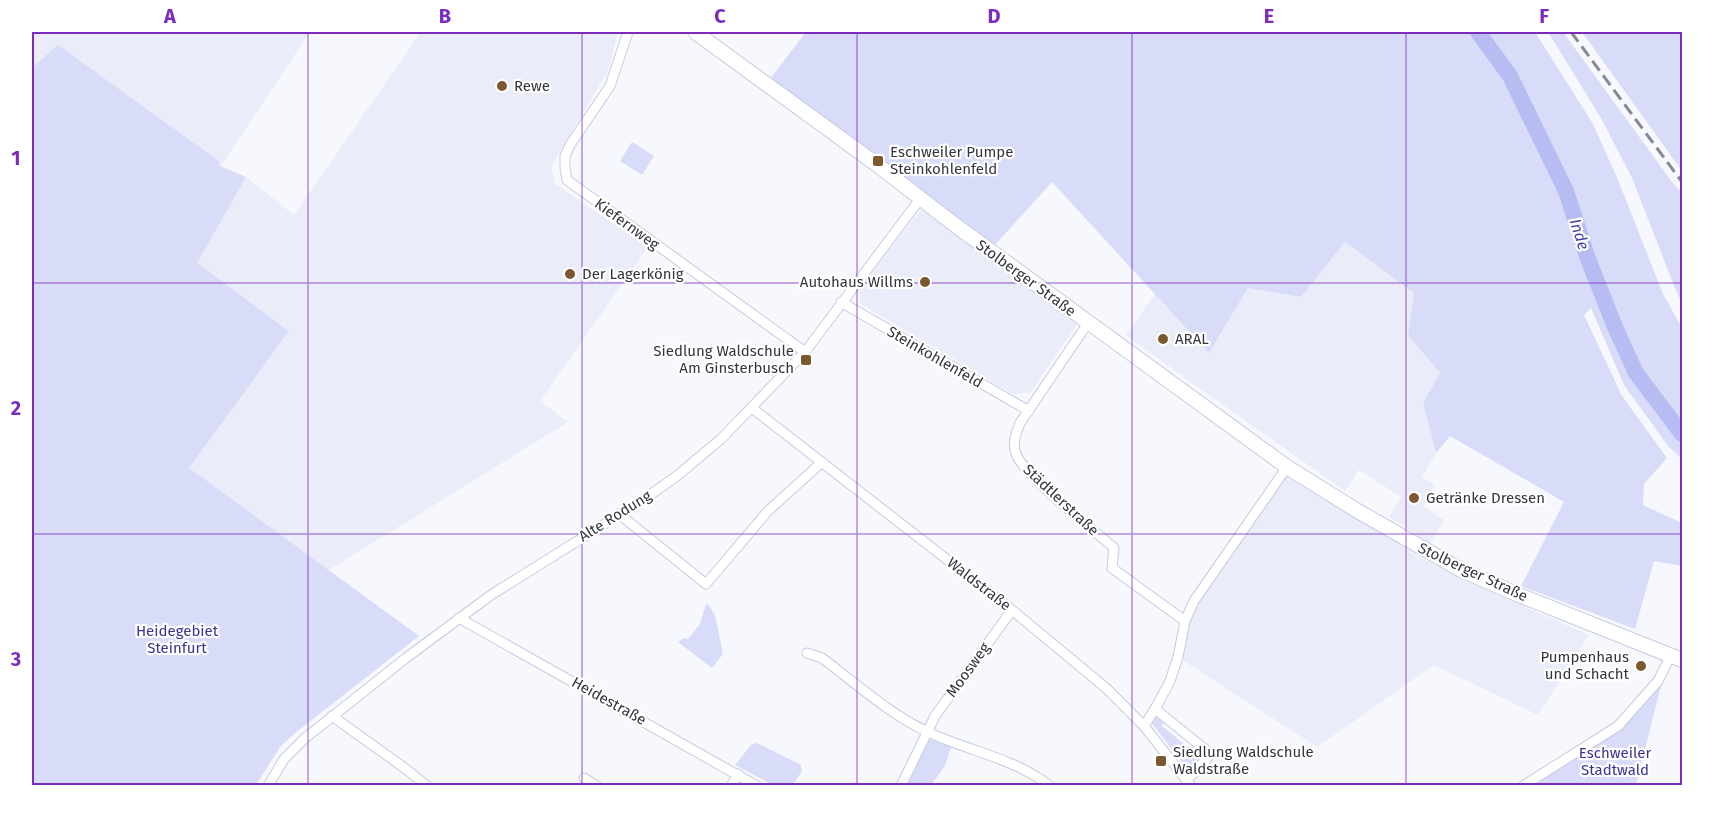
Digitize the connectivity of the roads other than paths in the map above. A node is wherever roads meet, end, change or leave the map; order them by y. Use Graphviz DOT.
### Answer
graph roads {
  1 [pos="628,32"];
  2 [pos="695,32"];
  3 [pos="920,199"];
  4 [pos="841,302"];
  5 [pos="1088,323"];
  6 [pos="805,352"];
  7 [pos="752,408"];
  8 [pos="1029,411"];
  9 [pos="822,462"];
  10 [pos="1287,467"];
  11 [pos="619,514"];
  12 [pos="1012,610"];
  13 [pos="459,618"];
  14 [pos="1185,621"];
  15 [pos="807,653"];
  16 [pos="1677,657"];
  17 [pos="1155,709"];
  18 [pos="332,716"];
  19 [pos="1144,726"];
  20 [pos="928,732"];
  21 [pos="738,774"];
  22 [pos="584,778"];
  23 [pos="1189,783"];
  24 [pos="267,786"];
  25 [pos="427,786"];
  26 [pos="597,786"];
  27 [pos="731,786"];
  28 [pos="757,786"];
  29 [pos="901,786"];
  30 [pos="1050,786"];
  31 [pos="1523,786"];
  1 -- 6 [label="street, Kiefernweg"];
  2 -- 3 [label="main road, Stolberger Straße"];
  3 -- 4 [label="street, Alte Rodung"];
  3 -- 5 [label="main road, Stolberger Straße"];
  4 -- 6 [label="street, Alte Rodung"];
  4 -- 8 [label="street, Steinkohlenfeld"];
  5 -- 8 [label="street, Städtlerstraße"];
  5 -- 10 [label="main road, Stolberger Straße"];
  6 -- 7 [label="street, Alte Rodung"];
  7 -- 9 [label="street, Waldstraße"];
  7 -- 11 [label="street, Alte Rodung"];
  8 -- 14 [label="street, Städtlerstraße"];
  9 -- 11 [label="street"];
  9 -- 12 [label="street, Waldstraße"];
  10 -- 14 [label="street"];
  10 -- 16 [label="main road, Stolberger Straße"];
  11 -- 13 [label="street, Alte Rodung"];
  12 -- 19 [label="street, Waldstraße"];
  12 -- 20 [label="street, Moosweg"];
  13 -- 18 [label="street, Alte Rodung"];
  13 -- 21 [label="street, Heidestraße"];
  14 -- 17 [label="street"];
  15 -- 20 [label="street"];
  16 -- 31 [label="street"];
  17 -- 19 [label="street"];
  17 -- 23 [label="street, Waldstraße"];
  18 -- 24 [label="street, Alte Rodung"];
  18 -- 25 [label="street"];
  19 -- 23 [label="street, Waldstraße"];
  20 -- 29 [label="street, Moosweg"];
  20 -- 30 [label="street"];
  21 -- 27 [label="street"];
  21 -- 28 [label="street, Heidestraße"];
  22 -- 26 [label="street"];
}
